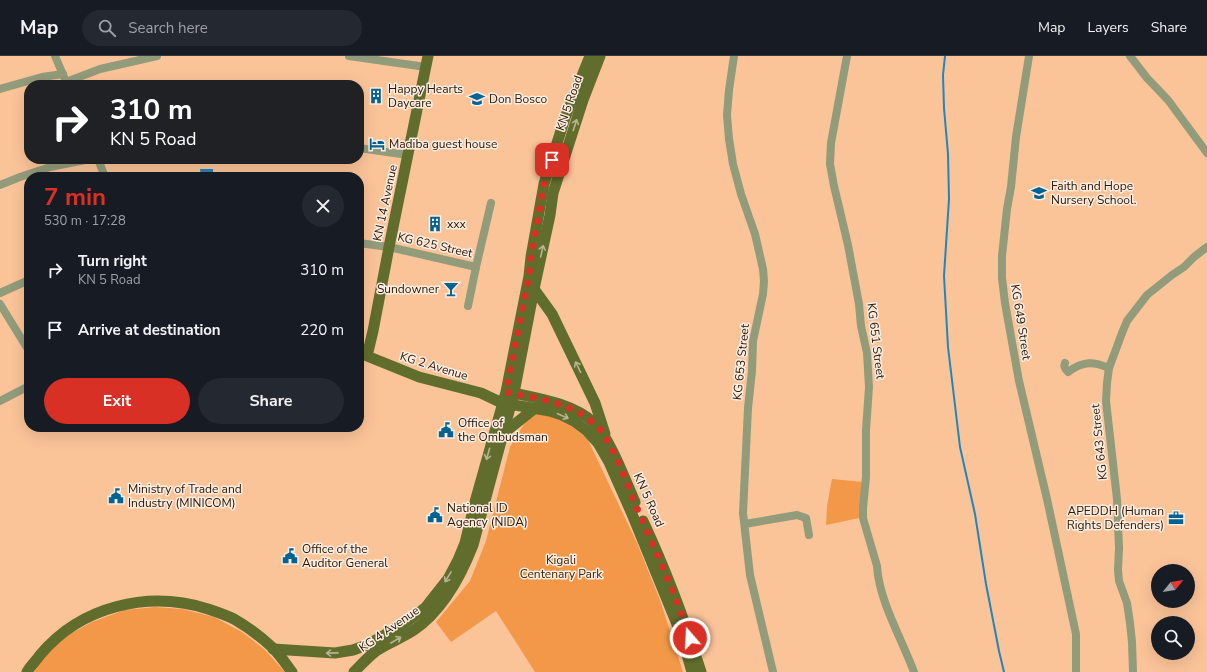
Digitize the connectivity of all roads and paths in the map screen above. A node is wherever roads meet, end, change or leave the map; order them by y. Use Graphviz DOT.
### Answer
graph roads {
  1 [pos="55,56"];
  2 [pos="157,56"];
  3 [pos="349,56"];
  4 [pos="428,56"];
  5 [pos="590,56"];
  6 [pos="600,56"];
  7 [pos="734,56"];
  8 [pos="847,56"];
  9 [pos="1029,56"];
  10 [pos="1130,56"];
  11 [pos="426,67"];
  12 [pos="63,74"];
  13 [pos="32,80"];
  14 [pos="65,80"];
  15 [pos="76,80"];
  16 [pos="24,82"];
  17 [pos="0,89"];
  18 [pos="364,149"];
  19 [pos="1207,153"];
  20 [pos="408,155"];
  21 [pos="65,164"];
  22 [pos="35,172"];
  23 [pos="24,176"];
  24 [pos="0,185"];
  25 [pos="491,203"];
  26 [pos="364,244"];
  27 [pos="389,247"];
  28 [pos="1207,247"];
  29 [pos="476,267"];
  30 [pos="24,282"];
  31 [pos="534,289"];
  32 [pos="0,293"];
  33 [pos="0,304"];
  34 [pos="468,306"];
  35 [pos="24,343"];
  36 [pos="364,352"];
  37 [pos="364,354"];
  38 [pos="1065,363"];
  39 [pos="1110,368"];
  40 [pos="24,389"];
  41 [pos="481,393"];
  42 [pos="510,393"];
  43 [pos="0,402"];
  44 [pos="507,404"];
  45 [pos="534,409"];
  46 [pos="505,432"];
  47 [pos="608,442"];
  48 [pos="483,490"];
  49 [pos="745,524"];
  50 [pos="809,535"];
  51 [pos="273,649"];
  52 [pos="27,672"];
  53 [pos="292,672"];
  54 [pos="354,672"];
  55 [pos="692,672"];
  56 [pos="701,672"];
  57 [pos="773,672"];
  58 [pos="914,672"];
  59 [pos="1076,672"];
  60 [pos="1133,672"];
  1 -- 12 [label="street"];
  2 -- 15 [label="street"];
  3 -- 11 [label="street"];
  4 -- 11 [label="main road, KN 14 Avenue"];
  5 -- 42 [label="main road, KN 5 Road"];
  31 -- 6 [label="main road, KN 5 Road, one-way"];
  7 -- 49 [label="street, KG 653 Street"];
  8 -- 58 [label="street, KG 651 Street"];
  9 -- 59 [label="street, KG 649 Street"];
  10 -- 19 [label="street"];
  11 -- 20 [label="main road, KN 14 Avenue"];
  12 -- 13 [label="street"];
  12 -- 14 [label="street"];
  16 -- 17 [label="street"];
  18 -- 20 [label="street"];
  20 -- 27 [label="main road, KN 14 Avenue"];
  21 -- 22 [label="street"];
  23 -- 24 [label="street"];
  25 -- 29 [label="street"];
  26 -- 27 [label="street, KG 625 Street"];
  27 -- 29 [label="street, KG 625 Street"];
  27 -- 36 [label="main road, KN 14 Avenue"];
  28 -- 39 [label="street, KG 643 Street"];
  29 -- 34 [label="street"];
  30 -- 32 [label="street"];
  31 -- 42 [label="main road, KN 5 Road"];
  47 -- 31 [label="main road, one-way"];
  33 -- 35 [label="street"];
  37 -- 41 [label="main road, KG 2 Avenue"];
  38 -- 39 [label="street"];
  39 -- 60 [label="street, KG 643 Street"];
  40 -- 43 [label="street"];
  41 -- 42 [label="main road, KN 5 Road"];
  41 -- 44 [label="main road, KG 2 Avenue"];
  42 -- 44 [label="main road, KN 5 Road"];
  42 -- 47 [label="main road, KN 5 Road"];
  44 -- 45 [label="main road, KN 5 Road"];
  44 -- 46 [label="main road, KG 4 Avenue"];
  44 -- 48 [label="main road, KG 4 Avenue, one-way"];
  45 -- 46 [label="main road"];
  45 -- 55 [label="main road, KN 5 Road, one-way"];
  46 -- 48 [label="main road, KG 4 Avenue"];
  47 -- 56 [label="main road, KN 5 Road"];
  48 -- 51 [label="main road, KG 4 Avenue, one-way"];
  54 -- 48 [label="main road, KG 4 Avenue, one-way"];
  49 -- 50 [label="street"];
  49 -- 57 [label="street, KG 653 Street"];
  51 -- 52 [label="main road"];
  51 -- 53 [label="main road"];
}
